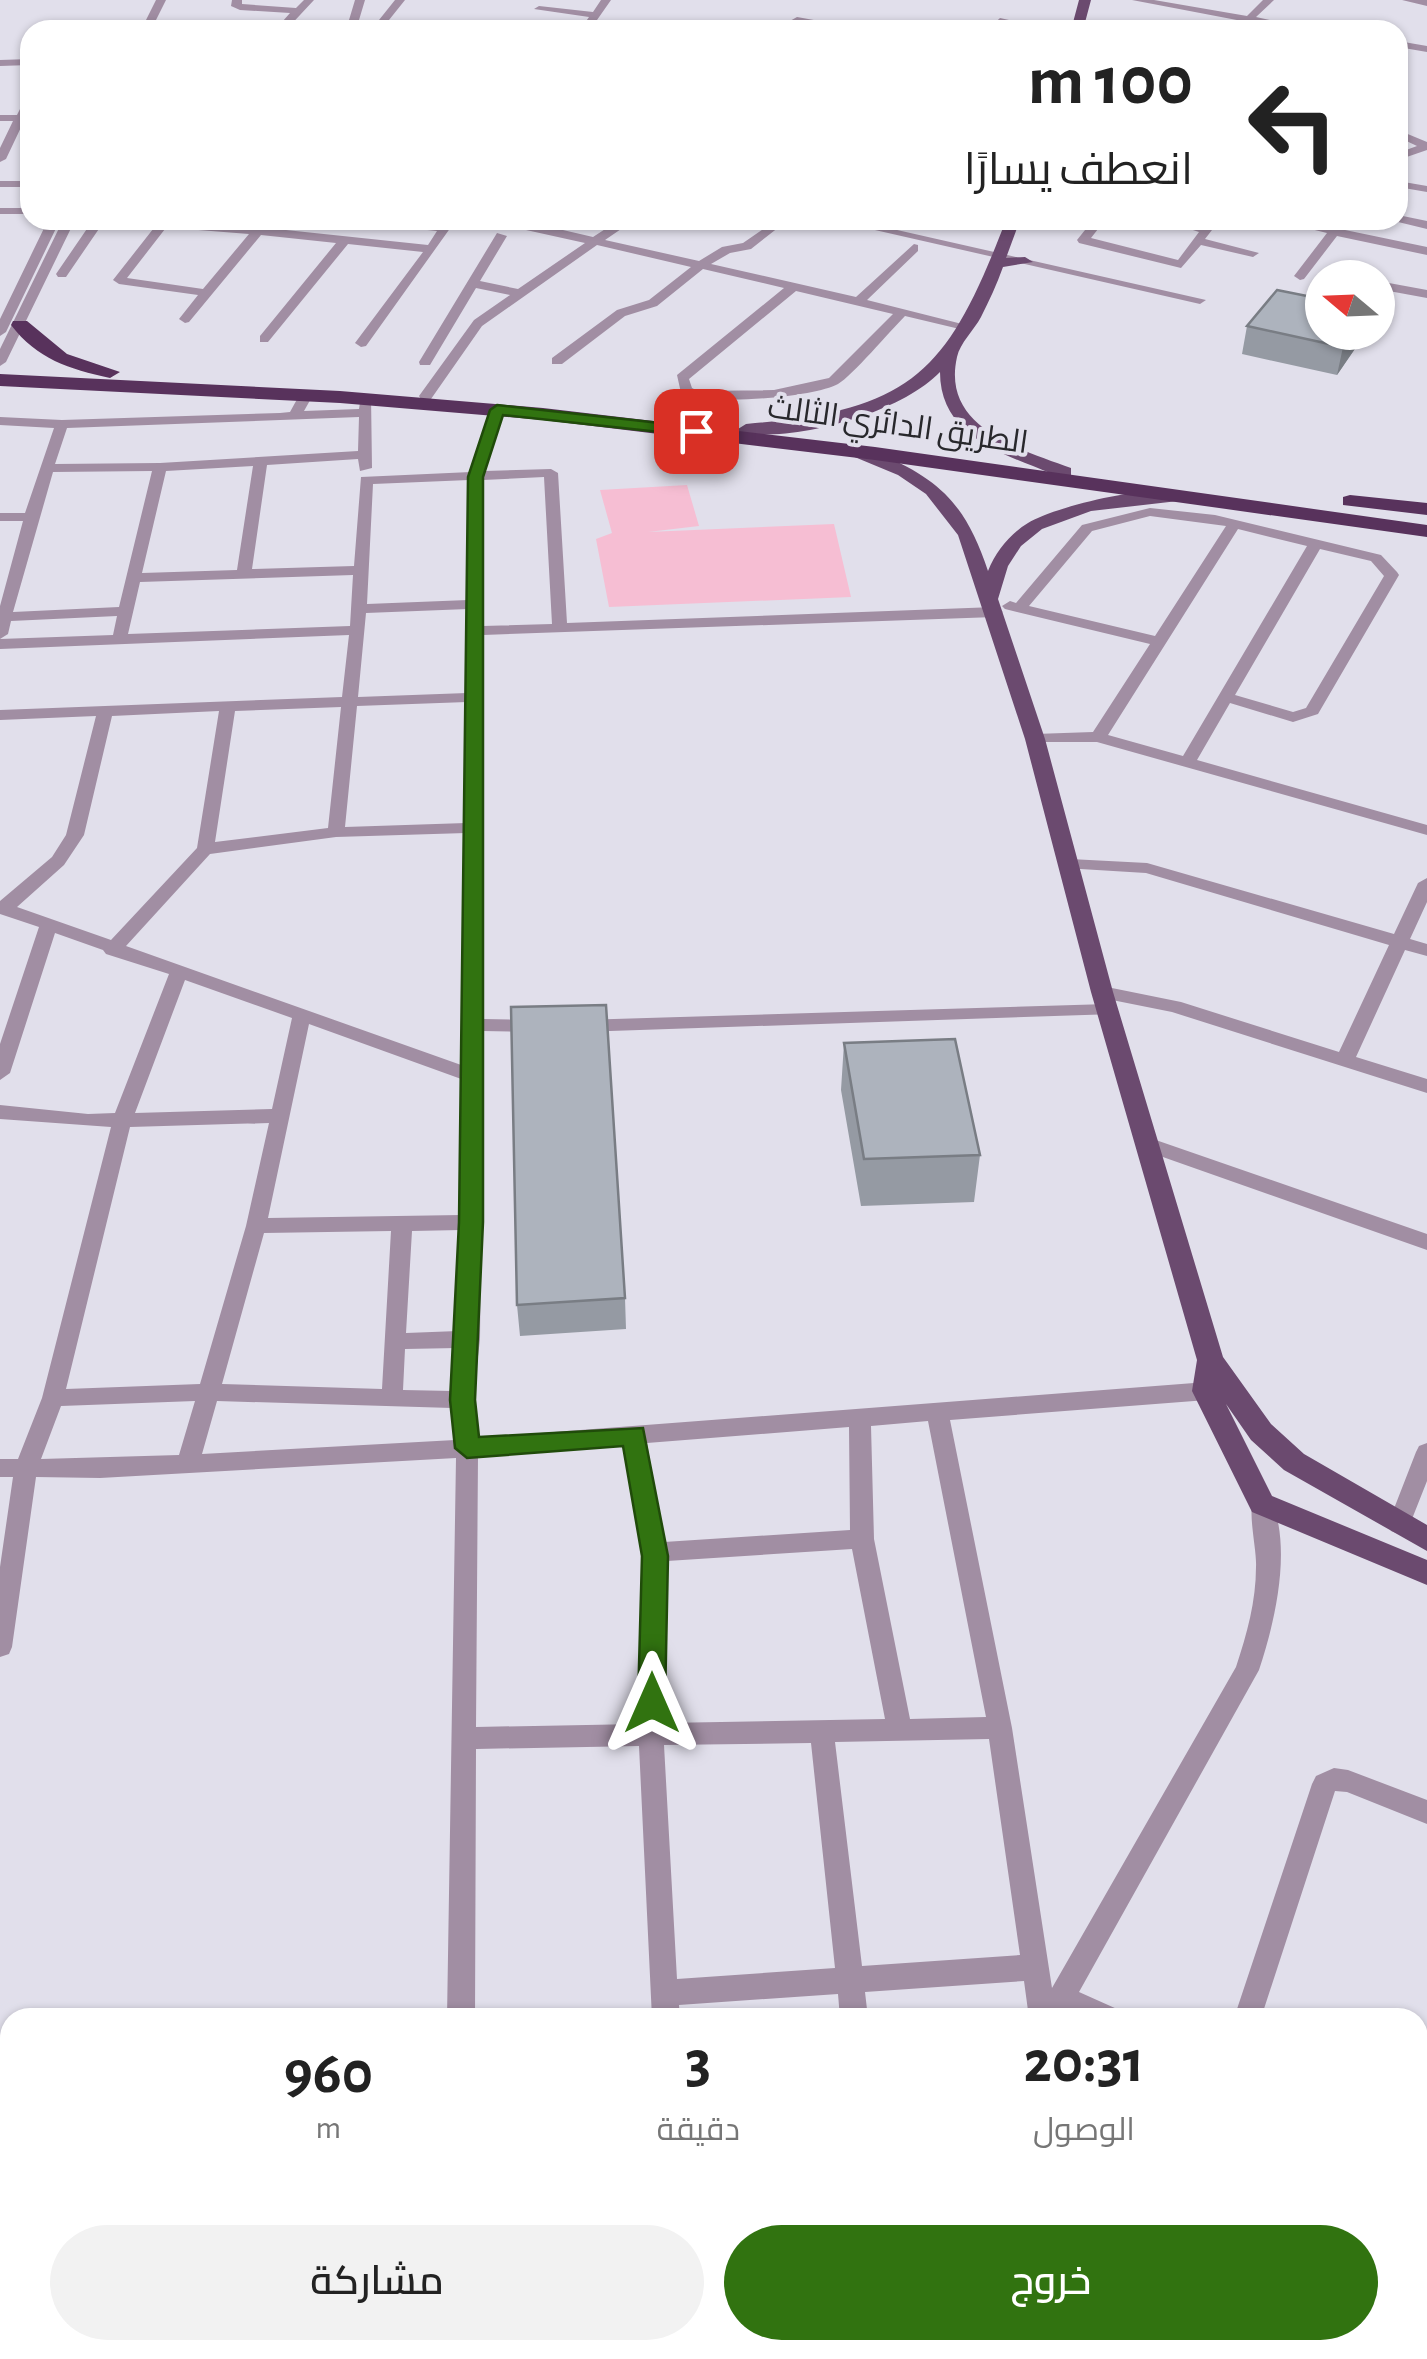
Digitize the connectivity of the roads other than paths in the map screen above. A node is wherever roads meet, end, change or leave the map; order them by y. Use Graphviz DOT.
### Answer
graph roads {
  1 [pos="237,0"];
  2 [pos="309,0"];
  3 [pos="400,0"];
  4 [pos="606,0"];
  5 [pos="1136,0"];
  6 [pos="1268,0"];
  7 [pos="1407,0"];
  8 [pos="1427,3"];
  9 [pos="539,9"];
  10 [pos="298,11"];
  11 [pos="596,14"];
  12 [pos="289,20"];
  13 [pos="384,20"];
  14 [pos="592,20"];
  15 [pos="1249,20"];
  16 [pos="20,127"];
  17 [pos="0,159"];
  18 [pos="49,230"];
  19 [pos="63,230"];
  20 [pos="92,230"];
  21 [pos="158,230"];
  22 [pos="239,230"];
  23 [pos="443,230"];
  24 [pos="541,230"];
  25 [pos="611,230"];
  26 [pos="769,230"];
  27 [pos="878,230"];
  28 [pos="1010,230"];
  29 [pos="1091,230"];
  30 [pos="1204,230"];
  31 [pos="1325,230"];
  32 [pos="258,231"];
  33 [pos="1334,232"];
  34 [pos="501,236"];
  35 [pos="345,240"];
  36 [pos="595,241"];
  37 [pos="1199,242"];
  38 [pos="431,248"];
  39 [pos="914,248"];
  40 [pos="1427,251"];
  41 [pos="1253,253"];
  42 [pos="538,259"];
  43 [pos="1000,260"];
  44 [pos="1025,262"];
  45 [pos="560,264"];
  46 [pos="1181,264"];
  47 [pos="701,265"];
  48 [pos="62,274"];
  49 [pos="1300,276"];
  50 [pos="1427,276"];
  51 [pos="794,287"];
  52 [pos="472,288"];
  53 [pos="1395,288"];
  54 [pos="1158,290"];
  55 [pos="0,292"];
  56 [pos="206,292"];
  57 [pos="20,293"];
  58 [pos="1423,293"];
  59 [pos="514,297"];
  60 [pos="1200,300"];
  61 [pos="858,302"];
  62 [pos="902,312"];
  63 [pos="185,319"];
  64 [pos="968,327"];
  65 [pos="10,328"];
  66 [pos="264,339"];
  67 [pos="361,343"];
  68 [pos="949,354"];
  69 [pos="557,361"];
  70 [pos="0,362"];
  71 [pos="426,362"];
  72 [pos="133,376"];
  73 [pos="0,377"];
  74 [pos="53,383"];
  75 [pos="0,394"];
  76 [pos="306,395"];
  77 [pos="426,396"];
  78 [pos="365,406"];
  79 [pos="497,410"];
  80 [pos="295,415"];
  81 [pos="0,420"];
  82 [pos="62,424"];
  83 [pos="746,429"];
  84 [pos="852,449"];
  85 [pos="363,455"];
  86 [pos="260,461"];
  87 [pos="160,467"];
  88 [pos="47,468"];
  89 [pos="1065,472"];
  90 [pos="476,477"];
  91 [pos="366,480"];
  92 [pos="1178,496"];
  93 [pos="1255,496"];
  94 [pos="1427,508"];
  95 [pos="1275,510"];
  96 [pos="30,516"];
  97 [pos="0,517"];
  98 [pos="1427,520"];
  99 [pos="1233,526"];
  100 [pos="1427,531"];
  101 [pos="1427,540"];
  102 [pos="1315,546"];
  103 [pos="359,570"];
  104 [pos="244,574"];
  105 [pos="132,578"];
  106 [pos="477,604"];
  107 [pos="993,604"];
  108 [pos="1020,607"];
  109 [pos="359,609"];
  110 [pos="125,611"];
  111 [pos="2,626"];
  112 [pos="560,628"];
  113 [pos="354,630"];
  114 [pos="478,632"];
  115 [pos="119,640"];
  116 [pos="1158,641"];
  117 [pos="0,644"];
  118 [pos="477,697"];
  119 [pos="1226,698"];
  120 [pos="348,699"];
  121 [pos="228,708"];
  122 [pos="105,711"];
  123 [pos="0,716"];
  124 [pos="1098,737"];
  125 [pos="1035,740"];
  126 [pos="1187,762"];
  127 [pos="474,828"];
  128 [pos="1427,830"];
  129 [pos="336,832"];
  130 [pos="205,849"];
  131 [pos="1070,864"];
  132 [pos="1427,883"];
  133 [pos="2,908"];
  134 [pos="48,926"];
  135 [pos="1400,941"];
  136 [pos="112,950"];
  137 [pos="1427,950"];
  138 [pos="178,974"];
  139 [pos="1105,1001"];
  140 [pos="301,1018"];
  141 [pos="474,1025"];
  142 [pos="1345,1060"];
  143 [pos="0,1073"];
  144 [pos="473,1076"];
  145 [pos="1427,1086"];
  146 [pos="0,1112"];
  147 [pos="277,1116"];
  148 [pos="122,1121"];
  149 [pos="1150,1145"];
  150 [pos="471,1222"];
  151 [pos="402,1223"];
  152 [pos="256,1226"];
  153 [pos="1427,1242"];
  154 [pos="469,1339"];
  155 [pos="397,1341"];
  156 [pos="1219,1390"];
  157 [pos="209,1392"];
  158 [pos="392,1397"];
  159 [pos="53,1398"];
  160 [pos="462,1400"];
  161 [pos="937,1412"];
  162 [pos="860,1418"];
  163 [pos="634,1435"];
  164 [pos="467,1448"];
  165 [pos="1427,1452"];
  166 [pos="188,1464"];
  167 [pos="0,1468"];
  168 [pos="26,1468"];
  169 [pos="1262,1504"];
  170 [pos="1399,1524"];
  171 [pos="862,1539"];
  172 [pos="1427,1539"];
  173 [pos="655,1556"];
  174 [pos="1427,1573"];
  175 [pos="0,1647"];
  176 [pos="1000,1728"];
  177 [pos="900,1732"];
  178 [pos="822,1734"];
  179 [pos="462,1738"];
  180 [pos="651,1738"];
  181 [pos="1427,1812"];
  182 [pos="1032,1967"];
  183 [pos="851,1979"];
  184 [pos="666,2005"];
  185 [pos="460,2008"];
  186 [pos="853,2008"];
  187 [pos="1049,2008"];
  188 [pos="1052,2008"];
  189 [pos="1250,2008"];
  1 -- 10 [label="street"];
  2 -- 10 [label="street"];
  3 -- 13 [label="street"];
  4 -- 11 [label="street"];
  5 -- 15 [label="street"];
  6 -- 15 [label="street"];
  7 -- 8 [label="street"];
  9 -- 11 [label="street"];
  10 -- 12 [label="street"];
  11 -- 14 [label="street"];
  16 -- 17 [label="street"];
  18 -- 57 [label="street"];
  19 -- 65 [label="street"];
  20 -- 48 [label="street"];
  21 -- 56 [label="street"];
  22 -- 32 [label="street"];
  23 -- 38 [label="street"];
  24 -- 36 [label="street"];
  25 -- 36 [label="street"];
  26 -- 47 [label="street"];
  27 -- 43 [label="street"];
  28 -- 43 [label="main road"];
  29 -- 46 [label="street"];
  30 -- 37 [label="street"];
  31 -- 33 [label="street"];
  32 -- 35 [label="street"];
  32 -- 56 [label="street"];
  33 -- 40 [label="street"];
  33 -- 49 [label="street"];
  34 -- 52 [label="street"];
  35 -- 38 [label="street"];
  35 -- 66 [label="street"];
  36 -- 45 [label="street"];
  36 -- 47 [label="street"];
  37 -- 41 [label="street"];
  37 -- 46 [label="street"];
  38 -- 67 [label="street"];
  39 -- 61 [label="street"];
  42 -- 45 [label="street"];
  43 -- 44 [label="main road"];
  43 -- 64 [label="main road"];
  44 -- 54 [label="street"];
  45 -- 59 [label="street"];
  46 -- 54 [label="street"];
  47 -- 51 [label="street"];
  47 -- 69 [label="street"];
  50 -- 58 [label="street"];
  51 -- 61 [label="street"];
  51 -- 62 [label="street"];
  52 -- 59 [label="street"];
  52 -- 71 [label="street"];
  53 -- 58 [label="street"];
  54 -- 60 [label="street"];
  55 -- 57 [label="street"];
  56 -- 63 [label="street"];
  57 -- 65 [label="street"];
  59 -- 77 [label="street"];
  61 -- 62 [label="street"];
  62 -- 64 [label="street"];
  64 -- 68 [label="main road"];
  65 -- 70 [label="street"];
  65 -- 72 [label="highway"];
  68 -- 83 [label="main road"];
  68 -- 89 [label="main road"];
  72 -- 73 [label="highway, الطريق الدائري الثالث"];
  72 -- 77 [label="highway, الطريق الدائري الثالث"];
  73 -- 74 [label="highway, الطريق الدائري الثالث"];
  74 -- 75 [label="highway"];
  74 -- 76 [label="highway, الطريق الدائري الثالث"];
  76 -- 78 [label="highway, الطريق الدائري الثالث"];
  76 -- 80 [label="street"];
  77 -- 83 [label="highway, الطريق الدائري الثالث"];
  78 -- 79 [label="highway, الطريق الدائري الثالث"];
  78 -- 80 [label="street"];
  78 -- 85 [label="street"];
  79 -- 84 [label="highway, الطريق الدائري الثالث"];
  79 -- 90 [label="street"];
  80 -- 82 [label="street"];
  81 -- 82 [label="street"];
  82 -- 88 [label="street"];
  83 -- 89 [label="highway, الطريق الدائري الثالث"];
  84 -- 92 [label="highway, الطريق الدائري الثالث"];
  84 -- 107 [label="main road"];
  85 -- 86 [label="street"];
  85 -- 91 [label="street"];
  86 -- 87 [label="street"];
  86 -- 104 [label="street"];
  87 -- 88 [label="street"];
  87 -- 105 [label="street"];
  88 -- 96 [label="street"];
  89 -- 93 [label="highway, الطريق الدائري الثالث"];
  90 -- 91 [label="street"];
  90 -- 106 [label="street"];
  90 -- 112 [label="street"];
  91 -- 103 [label="street"];
  92 -- 95 [label="highway, الطريق الدائري الثالث"];
  92 -- 107 [label="main road"];
  93 -- 94 [label="highway"];
  93 -- 98 [label="highway, الطريق الدائري الثالث"];
  95 -- 100 [label="highway, الطريق الدائري الثالث"];
  95 -- 101 [label="highway"];
  96 -- 97 [label="street"];
  96 -- 111 [label="street"];
  99 -- 102 [label="street"];
  99 -- 108 [label="street"];
  99 -- 116 [label="street"];
  102 -- 119 [label="street"];
  102 -- 119 [label="street"];
  103 -- 104 [label="street"];
  103 -- 109 [label="street"];
  104 -- 105 [label="street"];
  105 -- 110 [label="street"];
  106 -- 109 [label="street"];
  106 -- 114 [label="street"];
  107 -- 108 [label="street"];
  107 -- 112 [label="street"];
  107 -- 125 [label="main road"];
  108 -- 116 [label="street"];
  109 -- 113 [label="street"];
  110 -- 111 [label="street"];
  110 -- 115 [label="street"];
  112 -- 114 [label="street"];
  113 -- 115 [label="street"];
  113 -- 120 [label="street"];
  114 -- 118 [label="street"];
  115 -- 117 [label="street"];
  116 -- 124 [label="street"];
  118 -- 120 [label="street"];
  118 -- 127 [label="street"];
  119 -- 126 [label="street"];
  120 -- 121 [label="street"];
  120 -- 129 [label="street"];
  121 -- 122 [label="street"];
  121 -- 130 [label="street"];
  122 -- 123 [label="street"];
  122 -- 133 [label="street"];
  124 -- 125 [label="street"];
  124 -- 126 [label="street"];
  125 -- 131 [label="main road"];
  126 -- 128 [label="street"];
  127 -- 129 [label="street"];
  127 -- 141 [label="street"];
  129 -- 130 [label="street"];
  130 -- 136 [label="street"];
  131 -- 135 [label="street"];
  131 -- 139 [label="main road"];
  132 -- 135 [label="street"];
  133 -- 134 [label="street"];
  134 -- 136 [label="street"];
  134 -- 143 [label="street"];
  135 -- 137 [label="street"];
  135 -- 142 [label="street"];
  136 -- 138 [label="street"];
  138 -- 140 [label="street"];
  138 -- 148 [label="street"];
  139 -- 141 [label="street"];
  139 -- 142 [label="street"];
  139 -- 149 [label="main road"];
  140 -- 144 [label="street"];
  140 -- 147 [label="street"];
  141 -- 144 [label="street"];
  142 -- 145 [label="street"];
  144 -- 150 [label="street"];
  146 -- 148 [label="street"];
  147 -- 148 [label="street"];
  147 -- 152 [label="street"];
  148 -- 159 [label="street"];
  149 -- 153 [label="street"];
  149 -- 156 [label="main road"];
  150 -- 151 [label="street"];
  150 -- 154 [label="street"];
  151 -- 152 [label="street"];
  151 -- 155 [label="street"];
  152 -- 157 [label="street"];
  154 -- 155 [label="street"];
  154 -- 160 [label="street"];
  155 -- 158 [label="street"];
  156 -- 161 [label="street"];
  156 -- 169 [label="main road"];
  156 -- 170 [label="main road"];
  157 -- 158 [label="street"];
  157 -- 159 [label="street"];
  157 -- 166 [label="street"];
  158 -- 160 [label="street"];
  159 -- 168 [label="street"];
  160 -- 164 [label="street"];
  161 -- 162 [label="street"];
  161 -- 176 [label="street"];
  162 -- 163 [label="street"];
  162 -- 171 [label="street"];
  163 -- 164 [label="street"];
  163 -- 173 [label="street"];
  164 -- 166 [label="street"];
  164 -- 179 [label="street"];
  165 -- 170 [label="street"];
  166 -- 168 [label="street"];
  167 -- 168 [label="street"];
  168 -- 175 [label="street"];
  169 -- 174 [label="main road"];
  169 -- 188 [label="street"];
  170 -- 172 [label="main road"];
  171 -- 173 [label="street"];
  171 -- 177 [label="street"];
  173 -- 180 [label="street"];
  176 -- 177 [label="street"];
  176 -- 182 [label="street"];
  177 -- 178 [label="street"];
  178 -- 180 [label="street"];
  178 -- 183 [label="street"];
  179 -- 180 [label="street"];
  179 -- 185 [label="street"];
  180 -- 184 [label="street"];
  181 -- 189 [label="street"];
  182 -- 183 [label="street"];
  182 -- 187 [label="street"];
  183 -- 184 [label="street"];
  183 -- 186 [label="street"];
}
